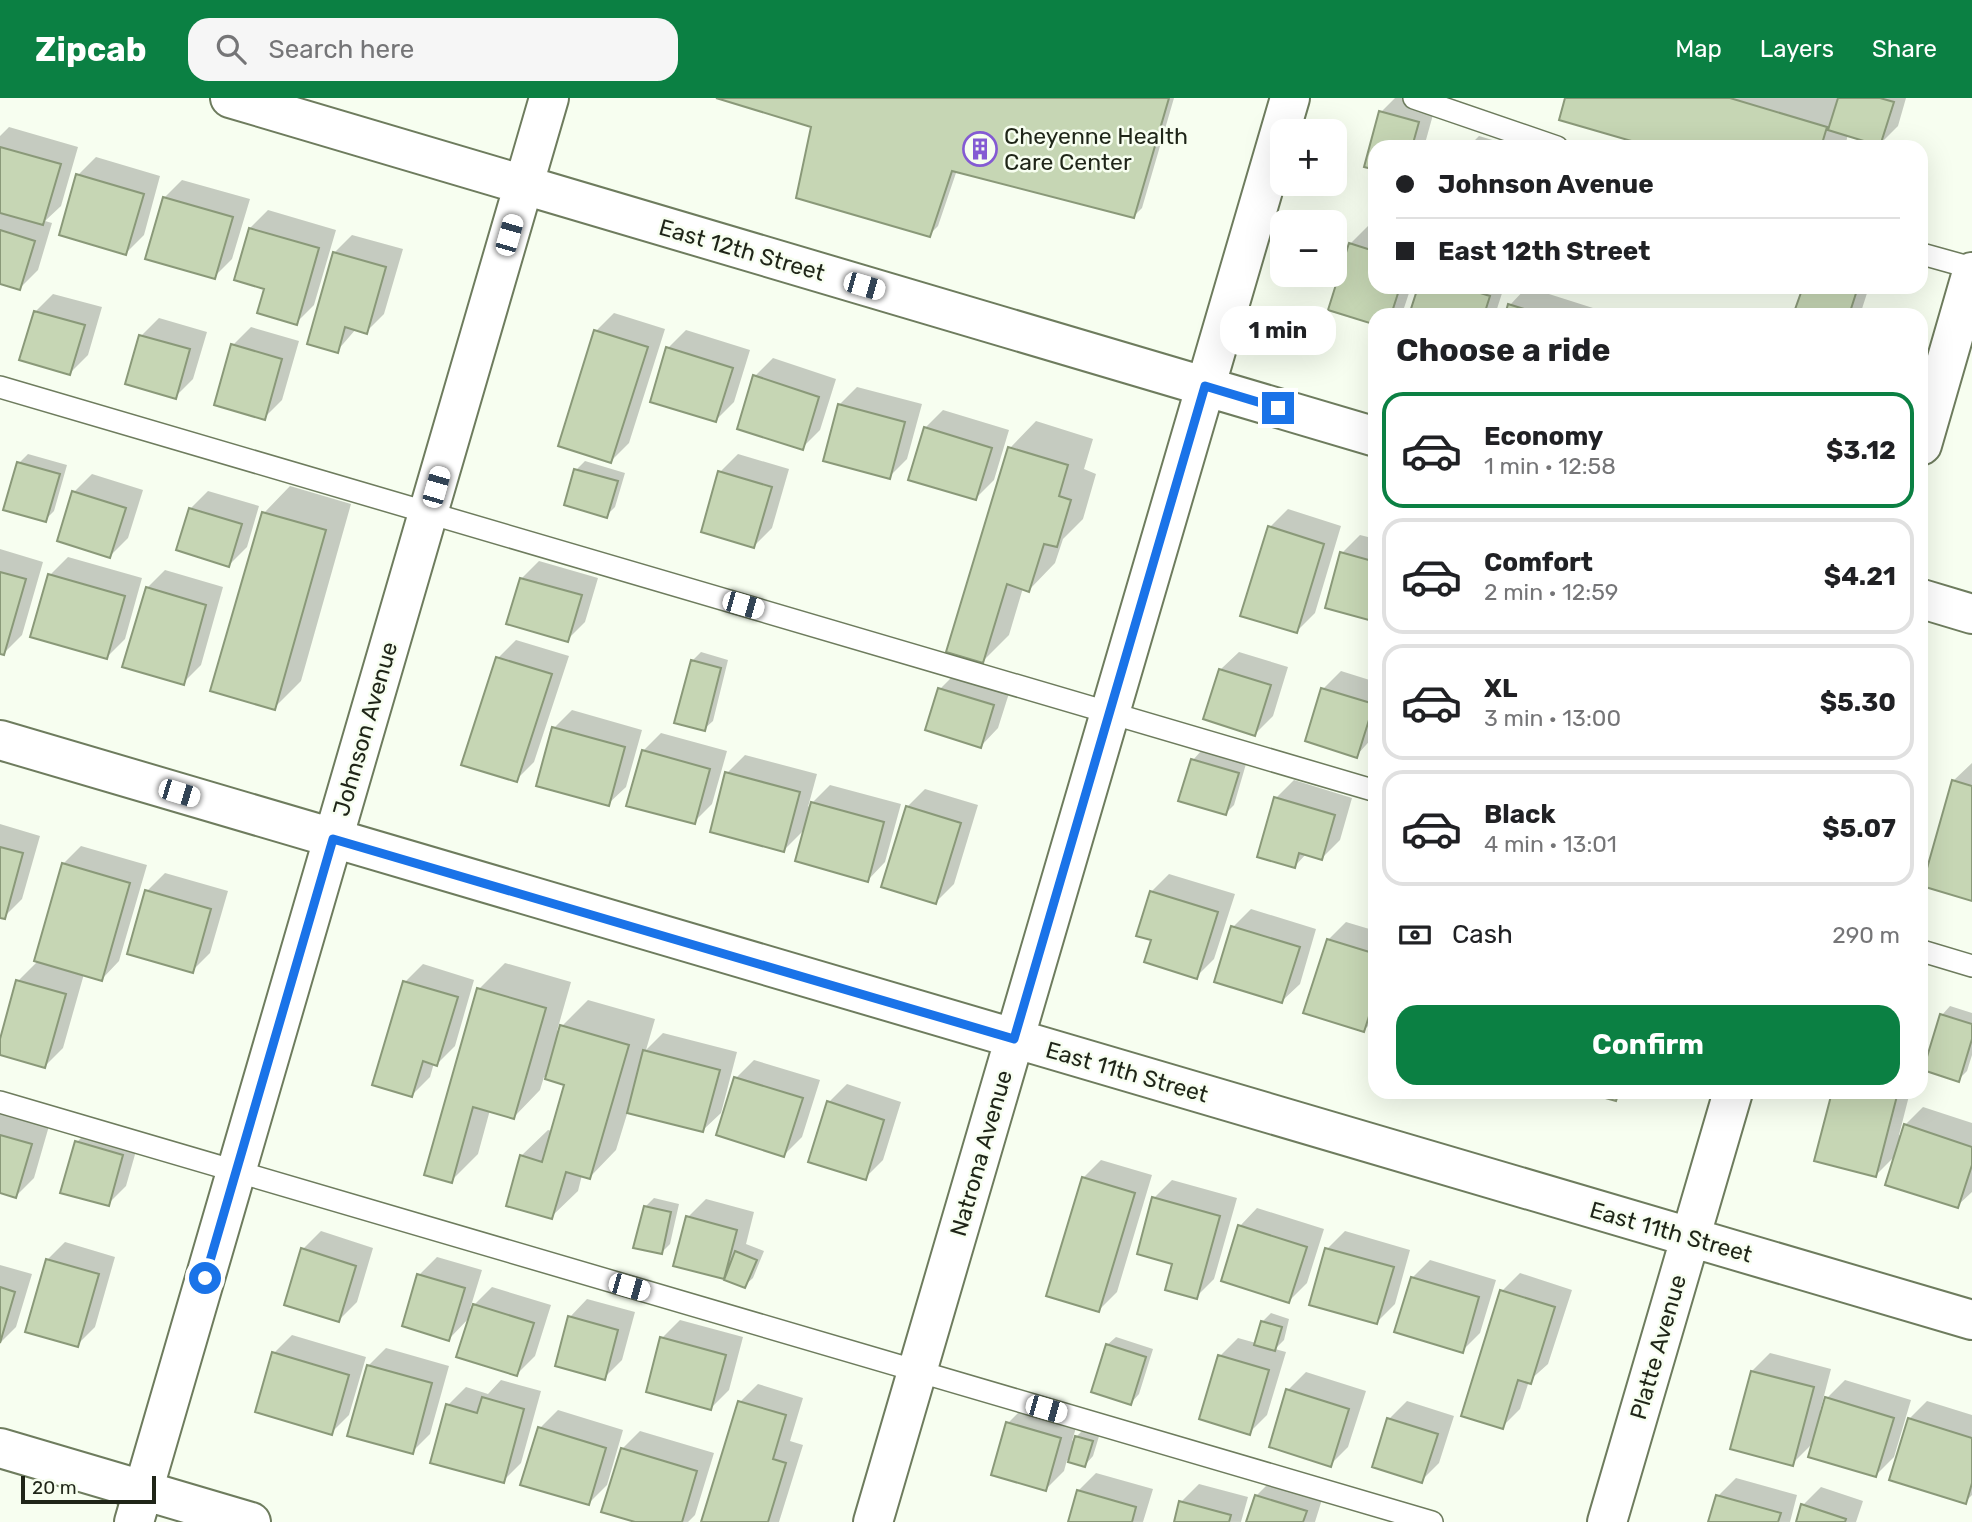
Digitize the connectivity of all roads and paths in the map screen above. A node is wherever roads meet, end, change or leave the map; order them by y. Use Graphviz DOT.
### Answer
graph roads {
  1 [pos="230,98"];
  2 [pos="549,98"];
  3 [pos="1290,98"];
  4 [pos="1414,98"];
  5 [pos="1463,106"];
  6 [pos="1541,140"];
  7 [pos="524,185"];
  8 [pos="1928,256"];
  9 [pos="1972,270"];
  10 [pos="1205,386"];
  11 [pos="0,387"];
  12 [pos="1928,424"];
  13 [pos="1368,435"];
  14 [pos="428,513"];
  15 [pos="1928,601"];
  16 [pos="1972,614"];
  17 [pos="1110,713"];
  18 [pos="0,740"];
  19 [pos="1368,789"];
  20 [pos="333,839"];
  21 [pos="1928,953"];
  22 [pos="1972,966"];
  23 [pos="1014,1039"];
  24 [pos="1730,1099"];
  25 [pos="0,1102"];
  26 [pos="236,1171"];
  27 [pos="1690,1237"];
  28 [pos="1972,1320"];
  29 [pos="917,1371"];
  30 [pos="0,1448"];
  31 [pos="139,1506"];
  32 [pos="251,1522"];
  33 [pos="873,1522"];
  34 [pos="1432,1522"];
  35 [pos="1607,1522"];
  1 -- 7 [label="street, East 12th Street"];
  2 -- 7 [label="street, Johnson Avenue"];
  3 -- 10 [label="street, Natrona Avenue"];
  4 -- 5 [label="lane"];
  5 -- 6 [label="lane"];
  7 -- 10 [label="street, East 12th Street"];
  7 -- 14 [label="street, Johnson Avenue"];
  8 -- 9 [label="lane"];
  9 -- 12 [label="street"];
  10 -- 13 [label="street, East 12th Street"];
  10 -- 17 [label="street, Natrona Avenue"];
  11 -- 14 [label="lane"];
  14 -- 17 [label="lane"];
  14 -- 20 [label="street, Johnson Avenue"];
  15 -- 16 [label="street"];
  17 -- 19 [label="lane"];
  17 -- 23 [label="street, Natrona Avenue"];
  18 -- 20 [label="street, East 11th Street"];
  20 -- 23 [label="street, East 11th Street"];
  20 -- 26 [label="street, Johnson Avenue"];
  21 -- 22 [label="lane"];
  23 -- 27 [label="street, East 11th Street"];
  23 -- 29 [label="street, Natrona Avenue"];
  24 -- 27 [label="street, Platte Avenue"];
  25 -- 26 [label="lane"];
  26 -- 29 [label="lane"];
  26 -- 31 [label="street, Johnson Avenue"];
  27 -- 28 [label="street, East 11th Street"];
  27 -- 35 [label="street, Platte Avenue"];
  29 -- 33 [label="street, Natrona Avenue"];
  29 -- 34 [label="lane"];
  30 -- 31 [label="street"];
  31 -- 32 [label="street"];
}
